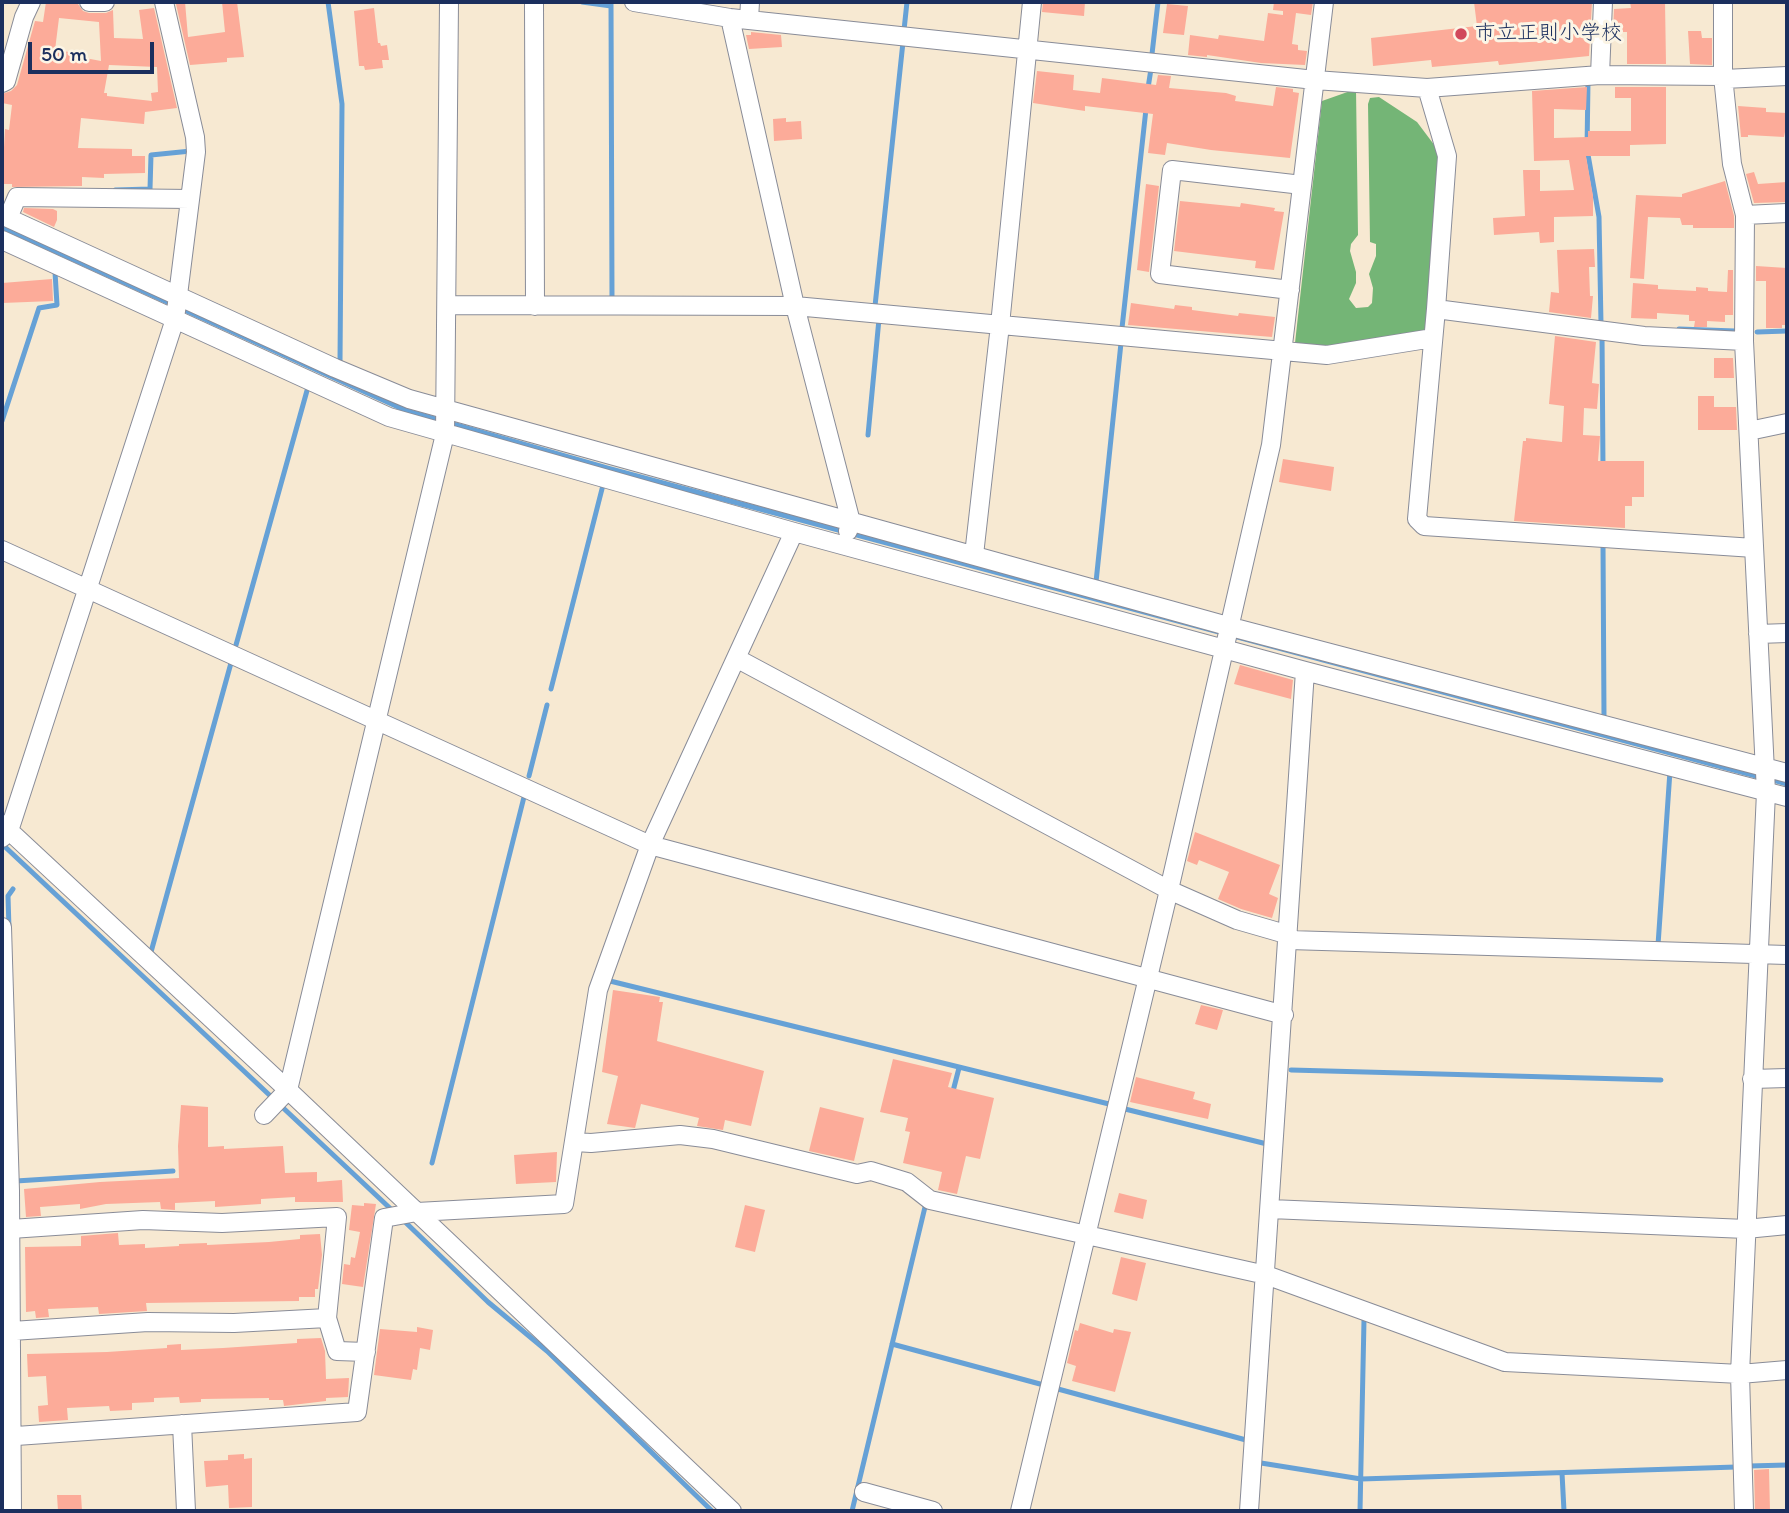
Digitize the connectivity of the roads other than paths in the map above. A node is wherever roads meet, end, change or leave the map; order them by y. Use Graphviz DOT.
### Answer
graph roads {
  1 [pos="31,2"];
  2 [pos="89,2"];
  3 [pos="105,2"];
  4 [pos="164,2"];
  5 [pos="449,2"];
  6 [pos="534,2"];
  7 [pos="634,2"];
  8 [pos="1032,2"];
  9 [pos="1324,2"];
  10 [pos="1603,2"];
  11 [pos="1723,2"];
  12 [pos="749,11"];
  13 [pos="730,18"];
  14 [pos="1027,49"];
  15 [pos="1600,75"];
  16 [pos="1787,76"];
  17 [pos="1723,78"];
  18 [pos="1315,80"];
  19 [pos="2,83"];
  20 [pos="1427,88"];
  21 [pos="1302,186"];
  22 [pos="190,199"];
  23 [pos="1787,213"];
  24 [pos="1745,215"];
  25 [pos="2,240"];
  26 [pos="1290,290"];
  27 [pos="447,305"];
  28 [pos="535,306"];
  29 [pos="795,306"];
  30 [pos="177,307"];
  31 [pos="1436,309"];
  32 [pos="1000,325"];
  33 [pos="1433,338"];
  34 [pos="1744,341"];
  35 [pos="1283,351"];
  36 [pos="445,421"];
  37 [pos="1787,423"];
  38 [pos="1749,431"];
  39 [pos="794,532"];
  40 [pos="847,534"];
  41 [pos="1754,548"];
  42 [pos="2,550"];
  43 [pos="974,555"];
  44 [pos="89,590"];
  45 [pos="1787,633"];
  46 [pos="1758,634"];
  47 [pos="1228,638"];
  48 [pos="736,658"];
  49 [pos="1305,671"];
  50 [pos="376,720"];
  51 [pos="1787,774"];
  52 [pos="1765,779"];
  53 [pos="1787,797"];
  54 [pos="4,832"];
  55 [pos="649,845"];
  56 [pos="1169,890"];
  57 [pos="2,927"];
  58 [pos="1289,938"];
  59 [pos="1758,955"];
  60 [pos="1787,955"];
  61 [pos="1148,980"];
  62 [pos="1284,1015"];
  63 [pos="1787,1078"];
  64 [pos="1752,1079"];
  65 [pos="286,1092"];
  66 [pos="266,1114"];
  67 [pos="575,1142"];
  68 [pos="6,1191"];
  69 [pos="1270,1209"];
  70 [pos="414,1213"];
  71 [pos="1787,1225"];
  72 [pos="11,1229"];
  73 [pos="1746,1229"];
  74 [pos="1086,1234"];
  75 [pos="1266,1275"];
  76 [pos="7,1313"];
  77 [pos="327,1318"];
  78 [pos="12,1331"];
  79 [pos="366,1352"];
  80 [pos="1787,1370"];
  81 [pos="1740,1374"];
  82 [pos="183,1424"];
  83 [pos="7,1436"];
  84 [pos="864,1492"];
  85 [pos="12,1511"];
  86 [pos="186,1511"];
  87 [pos="732,1511"];
  88 [pos="933,1511"];
  89 [pos="1020,1511"];
  90 [pos="1249,1511"];
  91 [pos="1744,1511"];
  1 -- 19 [label="street"];
  2 -- 3 [label="street"];
  4 -- 22 [label="street"];
  5 -- 27 [label="street"];
  6 -- 28 [label="street"];
  7 -- 13 [label="street"];
  8 -- 14 [label="street"];
  9 -- 18 [label="street"];
  10 -- 15 [label="street"];
  11 -- 17 [label="street"];
  12 -- 13 [label="street"];
  12 -- 14 [label="street"];
  13 -- 29 [label="street"];
  14 -- 18 [label="street"];
  14 -- 32 [label="street"];
  15 -- 17 [label="street"];
  15 -- 20 [label="street"];
  16 -- 17 [label="street"];
  17 -- 24 [label="street"];
  18 -- 20 [label="street"];
  18 -- 21 [label="street"];
  20 -- 31 [label="street"];
  21 -- 26 [label="street"];
  21 -- 26 [label="street"];
  22 -- 30 [label="street"];
  22 -- 30 [label="street"];
  23 -- 24 [label="street"];
  24 -- 34 [label="street"];
  25 -- 30 [label="street"];
  26 -- 35 [label="street"];
  27 -- 28 [label="street"];
  27 -- 36 [label="street"];
  28 -- 29 [label="street"];
  29 -- 32 [label="street"];
  29 -- 40 [label="street"];
  30 -- 36 [label="street"];
  30 -- 36 [label="street"];
  30 -- 44 [label="street"];
  31 -- 33 [label="street"];
  31 -- 34 [label="street"];
  32 -- 35 [label="street"];
  32 -- 43 [label="street"];
  33 -- 35 [label="street"];
  33 -- 41 [label="street"];
  34 -- 38 [label="street"];
  35 -- 47 [label="street"];
  36 -- 39 [label="street"];
  36 -- 40 [label="street"];
  36 -- 50 [label="street"];
  37 -- 38 [label="street"];
  38 -- 41 [label="street"];
  39 -- 40 [label="street"];
  39 -- 48 [label="street"];
  40 -- 43 [label="street"];
  40 -- 47 [label="street"];
  41 -- 46 [label="street"];
  42 -- 44 [label="street"];
  43 -- 47 [label="street"];
  44 -- 50 [label="street"];
  44 -- 54 [label="street"];
  45 -- 46 [label="street"];
  46 -- 52 [label="street"];
  47 -- 49 [label="street"];
  47 -- 52 [label="street"];
  47 -- 56 [label="street"];
  48 -- 55 [label="street"];
  48 -- 56 [label="street"];
  49 -- 52 [label="street"];
  49 -- 58 [label="street"];
  50 -- 55 [label="street"];
  50 -- 65 [label="street"];
  51 -- 52 [label="street"];
  52 -- 53 [label="street"];
  52 -- 59 [label="street"];
  54 -- 65 [label="street"];
  55 -- 61 [label="street"];
  55 -- 67 [label="street"];
  56 -- 58 [label="street"];
  56 -- 61 [label="street"];
  57 -- 68 [label="street"];
  58 -- 59 [label="street"];
  58 -- 62 [label="street"];
  59 -- 60 [label="street"];
  59 -- 64 [label="street"];
  61 -- 62 [label="street"];
  61 -- 74 [label="street"];
  62 -- 69 [label="street"];
  63 -- 64 [label="street"];
  64 -- 73 [label="street"];
  65 -- 66 [label="street"];
  65 -- 70 [label="street"];
  67 -- 70 [label="street"];
  67 -- 74 [label="street"];
  68 -- 72 [label="street"];
  69 -- 73 [label="street"];
  69 -- 75 [label="street"];
  70 -- 79 [label="street"];
  70 -- 87 [label="street"];
  71 -- 73 [label="street"];
  72 -- 76 [label="street"];
  72 -- 77 [label="street"];
  73 -- 81 [label="street"];
  74 -- 75 [label="street"];
  74 -- 89 [label="street"];
  75 -- 81 [label="street"];
  75 -- 90 [label="street"];
  76 -- 78 [label="street"];
  77 -- 78 [label="street"];
  77 -- 79 [label="street"];
  78 -- 83 [label="street"];
  79 -- 82 [label="street"];
  80 -- 81 [label="street"];
  81 -- 91 [label="street"];
  82 -- 83 [label="street"];
  82 -- 86 [label="street"];
  83 -- 85 [label="street"];
  84 -- 88 [label="street"];
}
